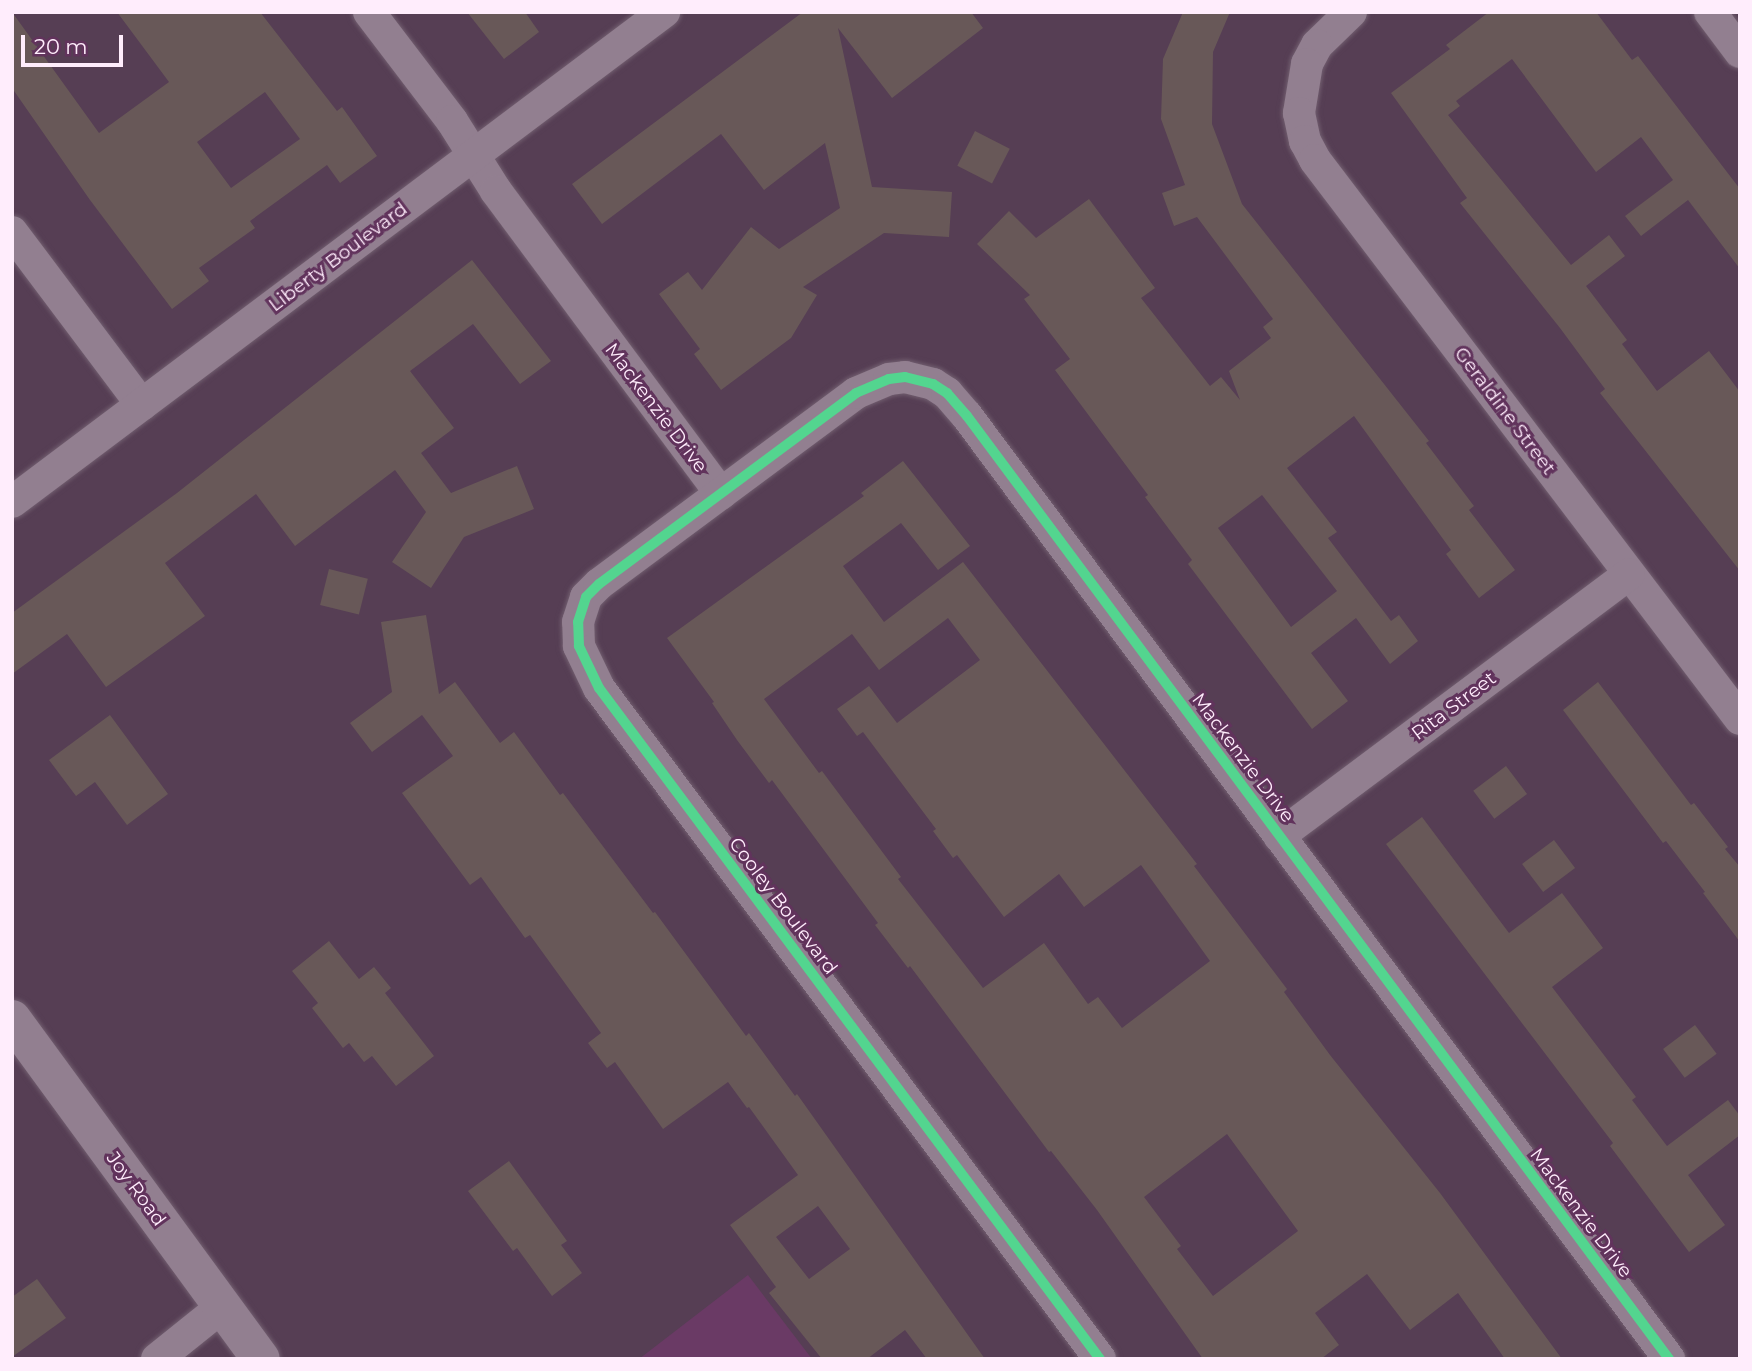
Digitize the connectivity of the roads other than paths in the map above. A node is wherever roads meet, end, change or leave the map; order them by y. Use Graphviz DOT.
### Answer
graph roads {
  1 [pos="369,12"];
  2 [pos="664,12"];
  3 [pos="1351,12"];
  4 [pos="1710,12"];
  5 [pos="1740,52"];
  6 [pos="472,158"];
  7 [pos="12,232"];
  8 [pos="142,405"];
  9 [pos="720,494"];
  10 [pos="12,502"];
  11 [pos="1629,574"];
  12 [pos="1740,719"];
  13 [pos="1279,836"];
  14 [pos="12,1019"];
  15 [pos="222,1307"];
  16 [pos="157,1359"];
  17 [pos="261,1359"];
  18 [pos="1100,1359"];
  19 [pos="1669,1359"];
  1 -- 6 [label="street, Mackenzie Drive"];
  2 -- 6 [label="street, Liberty Boulevard"];
  3 -- 11 [label="street, Geraldine Street"];
  4 -- 5 [label="street"];
  6 -- 8 [label="street, Liberty Boulevard"];
  6 -- 9 [label="street, Mackenzie Drive"];
  7 -- 8 [label="street"];
  8 -- 10 [label="street, Liberty Boulevard"];
  9 -- 13 [label="street, Mackenzie Drive"];
  9 -- 18 [label="street, Cooley Boulevard"];
  11 -- 12 [label="street, Geraldine Street"];
  11 -- 13 [label="street, Rita Street"];
  13 -- 19 [label="street, Mackenzie Drive"];
  14 -- 15 [label="street, Joy Road"];
  15 -- 16 [label="street"];
  15 -- 17 [label="street, Joy Road"];
}
